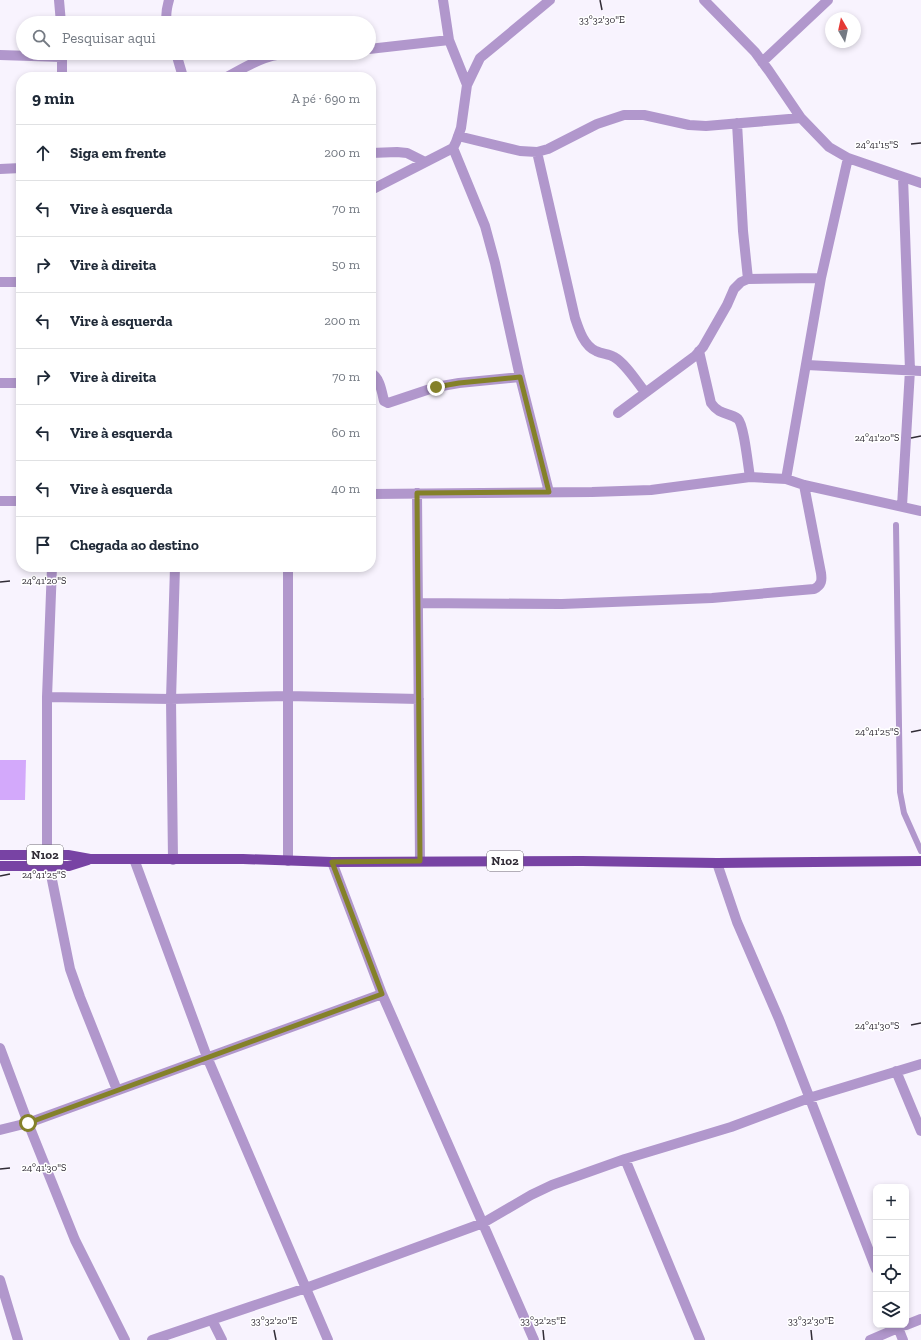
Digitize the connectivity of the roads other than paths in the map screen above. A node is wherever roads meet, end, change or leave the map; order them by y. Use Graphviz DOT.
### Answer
graph roads {
  1 [pos="59,0"];
  2 [pos="169,0"];
  3 [pos="443,0"];
  4 [pos="550,0"];
  5 [pos="704,0"];
  6 [pos="828,0"];
  7 [pos="60,16"];
  8 [pos="166,16"];
  9 [pos="449,40"];
  10 [pos="376,48"];
  11 [pos="0,55"];
  12 [pos="16,55"];
  13 [pos="62,60"];
  14 [pos="178,60"];
  15 [pos="257,60"];
  16 [pos="762,62"];
  17 [pos="62,72"];
  18 [pos="182,72"];
  19 [pos="236,72"];
  20 [pos="467,85"];
  21 [pos="801,118"];
  22 [pos="737,123"];
  23 [pos="458,136"];
  24 [pos="453,148"];
  25 [pos="536,152"];
  26 [pos="376,153"];
  27 [pos="848,158"];
  28 [pos="426,162"];
  29 [pos="16,168"];
  30 [pos="0,169"];
  31 [pos="902,177"];
  32 [pos="921,183"];
  33 [pos="376,187"];
  34 [pos="822,278"];
  35 [pos="748,279"];
  36 [pos="0,282"];
  37 [pos="16,282"];
  38 [pos="699,351"];
  39 [pos="807,365"];
  40 [pos="910,370"];
  41 [pos="921,371"];
  42 [pos="520,377"];
  43 [pos="376,378"];
  44 [pos="0,383"];
  45 [pos="16,383"];
  46 [pos="645,392"];
  47 [pos="618,413"];
  48 [pos="750,477"];
  49 [pos="786,479"];
  50 [pos="804,485"];
  51 [pos="549,492"];
  52 [pos="417,493"];
  53 [pos="376,494"];
  54 [pos="0,501"];
  55 [pos="16,501"];
  56 [pos="902,506"];
  57 [pos="921,511"];
  58 [pos="896,525"];
  59 [pos="52,572"];
  60 [pos="175,572"];
  61 [pos="288,572"];
  62 [pos="418,603"];
  63 [pos="47,696"];
  64 [pos="288,696"];
  65 [pos="171,698"];
  66 [pos="419,699"];
  67 [pos="921,851"];
  68 [pos="0,855"];
  69 [pos="47,855"];
  70 [pos="90,859"];
  71 [pos="134,859"];
  72 [pos="173,860"];
  73 [pos="288,861"];
  74 [pos="420,861"];
  75 [pos="921,861"];
  76 [pos="332,862"];
  77 [pos="717,863"];
  78 [pos="0,866"];
  79 [pos="49,866"];
  80 [pos="382,994"];
  81 [pos="0,1048"];
  82 [pos="207,1056"];
  83 [pos="921,1064"];
  84 [pos="896,1071"];
  85 [pos="117,1090"];
  86 [pos="809,1098"];
  87 [pos="28,1123"];
  88 [pos="0,1130"];
  89 [pos="921,1131"];
  90 [pos="625,1159"];
  91 [pos="483,1223"];
  92 [pos="873,1262"];
  93 [pos="0,1280"];
  94 [pos="306,1288"];
  95 [pos="921,1319"];
  96 [pos="212,1320"];
  97 [pos="909,1323"];
  98 [pos="897,1328"];
  99 [pos="902,1328"];
  100 [pos="18,1340"];
  101 [pos="125,1340"];
  102 [pos="152,1340"];
  103 [pos="222,1340"];
  104 [pos="328,1340"];
  105 [pos="534,1340"];
  106 [pos="700,1340"];
  107 [pos="870,1340"];
  108 [pos="903,1340"];
  1 -- 7 [label="street"];
  2 -- 8 [label="street"];
  3 -- 9 [label="street"];
  4 -- 20 [label="street"];
  5 -- 16 [label="street"];
  6 -- 16 [label="street"];
  9 -- 10 [label="street"];
  9 -- 20 [label="street"];
  11 -- 12 [label="street"];
  13 -- 17 [label="street"];
  14 -- 18 [label="street"];
  15 -- 19 [label="street"];
  16 -- 21 [label="street"];
  20 -- 23 [label="street"];
  21 -- 22 [label="street"];
  21 -- 27 [label="street"];
  22 -- 25 [label="street"];
  22 -- 35 [label="street"];
  23 -- 24 [label="street"];
  23 -- 25 [label="street"];
  24 -- 28 [label="street"];
  24 -- 42 [label="street"];
  25 -- 46 [label="street"];
  26 -- 28 [label="street"];
  27 -- 31 [label="street"];
  27 -- 34 [label="street"];
  28 -- 33 [label="street"];
  29 -- 30 [label="street"];
  31 -- 32 [label="street"];
  31 -- 40 [label="street"];
  34 -- 35 [label="street"];
  34 -- 39 [label="street"];
  35 -- 38 [label="street"];
  36 -- 37 [label="street"];
  38 -- 46 [label="street"];
  38 -- 48 [label="street"];
  39 -- 40 [label="street"];
  39 -- 49 [label="street"];
  40 -- 41 [label="street"];
  40 -- 56 [label="street"];
  42 -- 43 [label="street"];
  42 -- 51 [label="street"];
  44 -- 45 [label="street"];
  46 -- 47 [label="street"];
  48 -- 49 [label="street"];
  48 -- 51 [label="street"];
  49 -- 50 [label="street"];
  50 -- 56 [label="street"];
  50 -- 62 [label="street"];
  51 -- 52 [label="street"];
  52 -- 53 [label="street"];
  52 -- 62 [label="street"];
  54 -- 55 [label="street"];
  56 -- 57 [label="street"];
  58 -- 67 [label="lane"];
  59 -- 63 [label="street"];
  60 -- 65 [label="street"];
  61 -- 64 [label="street"];
  62 -- 66 [label="street"];
  63 -- 65 [label="street"];
  63 -- 69 [label="street"];
  64 -- 65 [label="street"];
  64 -- 66 [label="street"];
  64 -- 73 [label="street"];
  65 -- 72 [label="street"];
  66 -- 74 [label="street"];
  68 -- 69 [label="main road, N102"];
  69 -- 70 [label="main road, N102"];
  69 -- 79 [label="street"];
  70 -- 71 [label="main road, N102"];
  70 -- 79 [label="main road, N102"];
  71 -- 72 [label="main road, N102"];
  71 -- 82 [label="street"];
  72 -- 73 [label="main road, N102"];
  73 -- 76 [label="main road, N102"];
  74 -- 76 [label="main road, N102"];
  74 -- 77 [label="main road, N102"];
  75 -- 77 [label="main road, N102"];
  76 -- 80 [label="street"];
  77 -- 86 [label="street"];
  78 -- 79 [label="main road, N102"];
  79 -- 85 [label="street"];
  80 -- 82 [label="street"];
  80 -- 91 [label="street"];
  81 -- 87 [label="street"];
  82 -- 85 [label="street"];
  82 -- 94 [label="street"];
  83 -- 84 [label="street"];
  84 -- 86 [label="street"];
  84 -- 89 [label="street"];
  85 -- 87 [label="street"];
  86 -- 90 [label="street"];
  86 -- 92 [label="street"];
  87 -- 88 [label="street"];
  87 -- 101 [label="street"];
  90 -- 91 [label="street"];
  90 -- 106 [label="street"];
  91 -- 94 [label="street"];
  91 -- 105 [label="street"];
  93 -- 100 [label="street"];
  94 -- 96 [label="street"];
  94 -- 104 [label="street"];
  95 -- 97 [label="street"];
  96 -- 102 [label="street"];
  96 -- 103 [label="street"];
  98 -- 107 [label="street"];
  99 -- 108 [label="street"];
}
